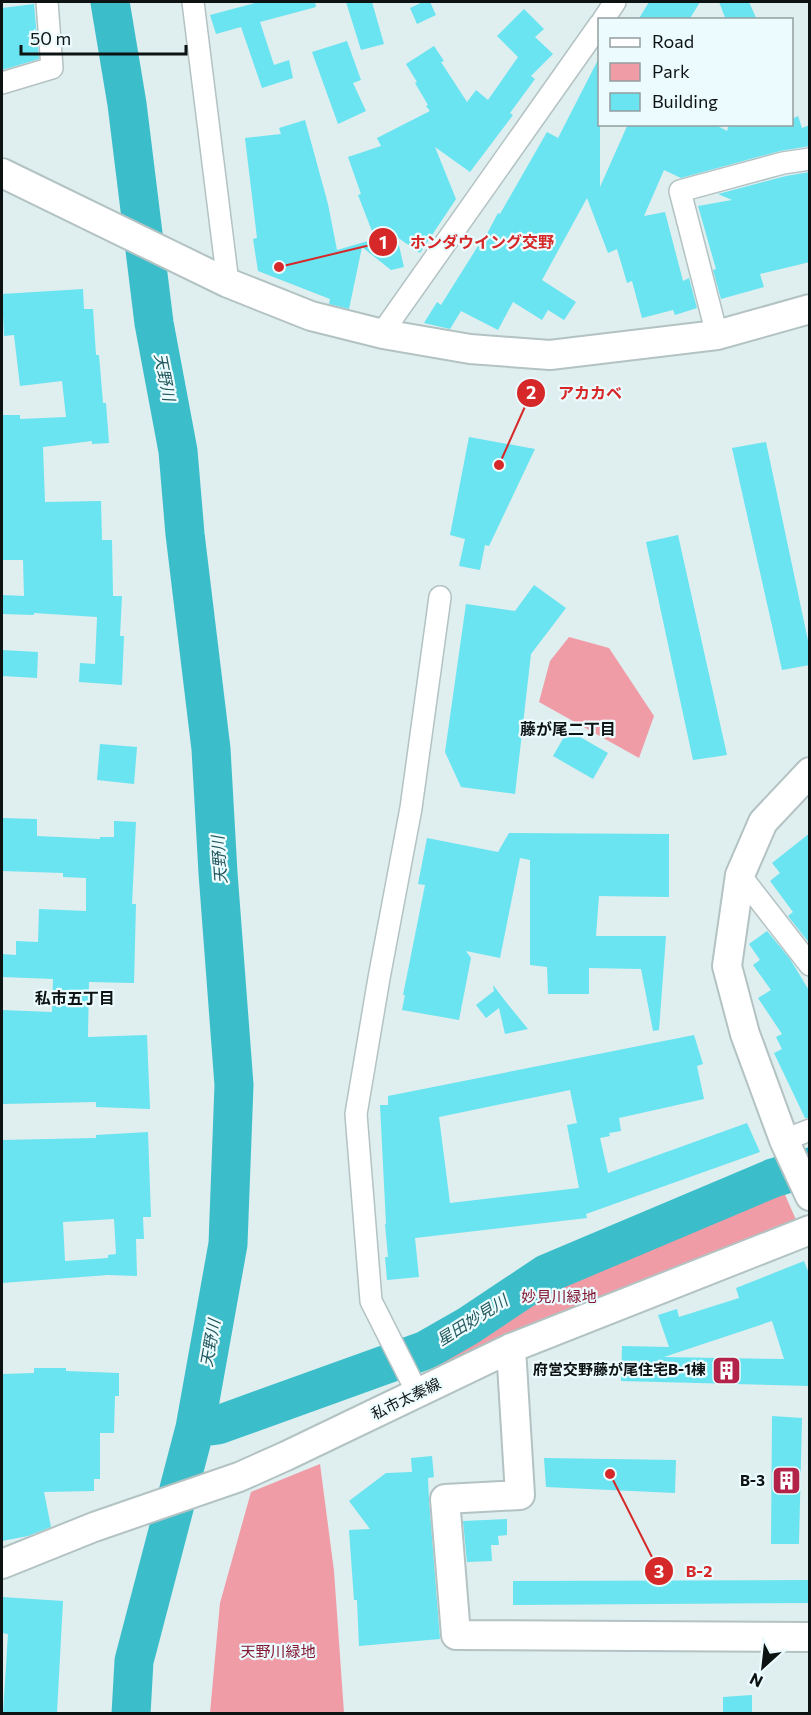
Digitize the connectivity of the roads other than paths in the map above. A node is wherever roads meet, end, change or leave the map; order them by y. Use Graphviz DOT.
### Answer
graph roads {
  1 [pos="47,2"];
  2 [pos="193,2"];
  3 [pos="615,2"];
  4 [pos="604,18"];
  5 [pos="598,27"];
  6 [pos="2,82"];
  7 [pos="810,159"];
  8 [pos="2,173"];
  9 [pos="221,280"];
  10 [pos="810,309"];
  11 [pos="383,334"];
  12 [pos="717,335"];
  13 [pos="440,597"];
  14 [pos="810,772"];
  15 [pos="740,874"];
  16 [pos="810,965"];
  17 [pos="797,1135"];
  18 [pos="802,1180"];
  19 [pos="810,1230"];
  20 [pos="511,1348"];
  21 [pos="412,1382"];
  22 [pos="2,1564"];
  23 [pos="810,1637"];
  1 -- 6 [label="street"];
  2 -- 9 [label="street"];
  3 -- 4 [label="street"];
  5 -- 11 [label="street"];
  7 -- 12 [label="street"];
  8 -- 9 [label="street"];
  9 -- 11 [label="street"];
  10 -- 12 [label="street"];
  11 -- 12 [label="street"];
  13 -- 21 [label="street"];
  14 -- 15 [label="street"];
  15 -- 16 [label="street"];
  15 -- 17 [label="street"];
  17 -- 18 [label="street"];
  19 -- 20 [label="street, 私市太秦線"];
  20 -- 21 [label="street, 私市太秦線"];
  20 -- 23 [label="street"];
  21 -- 22 [label="street, 私市太秦線"];
}
